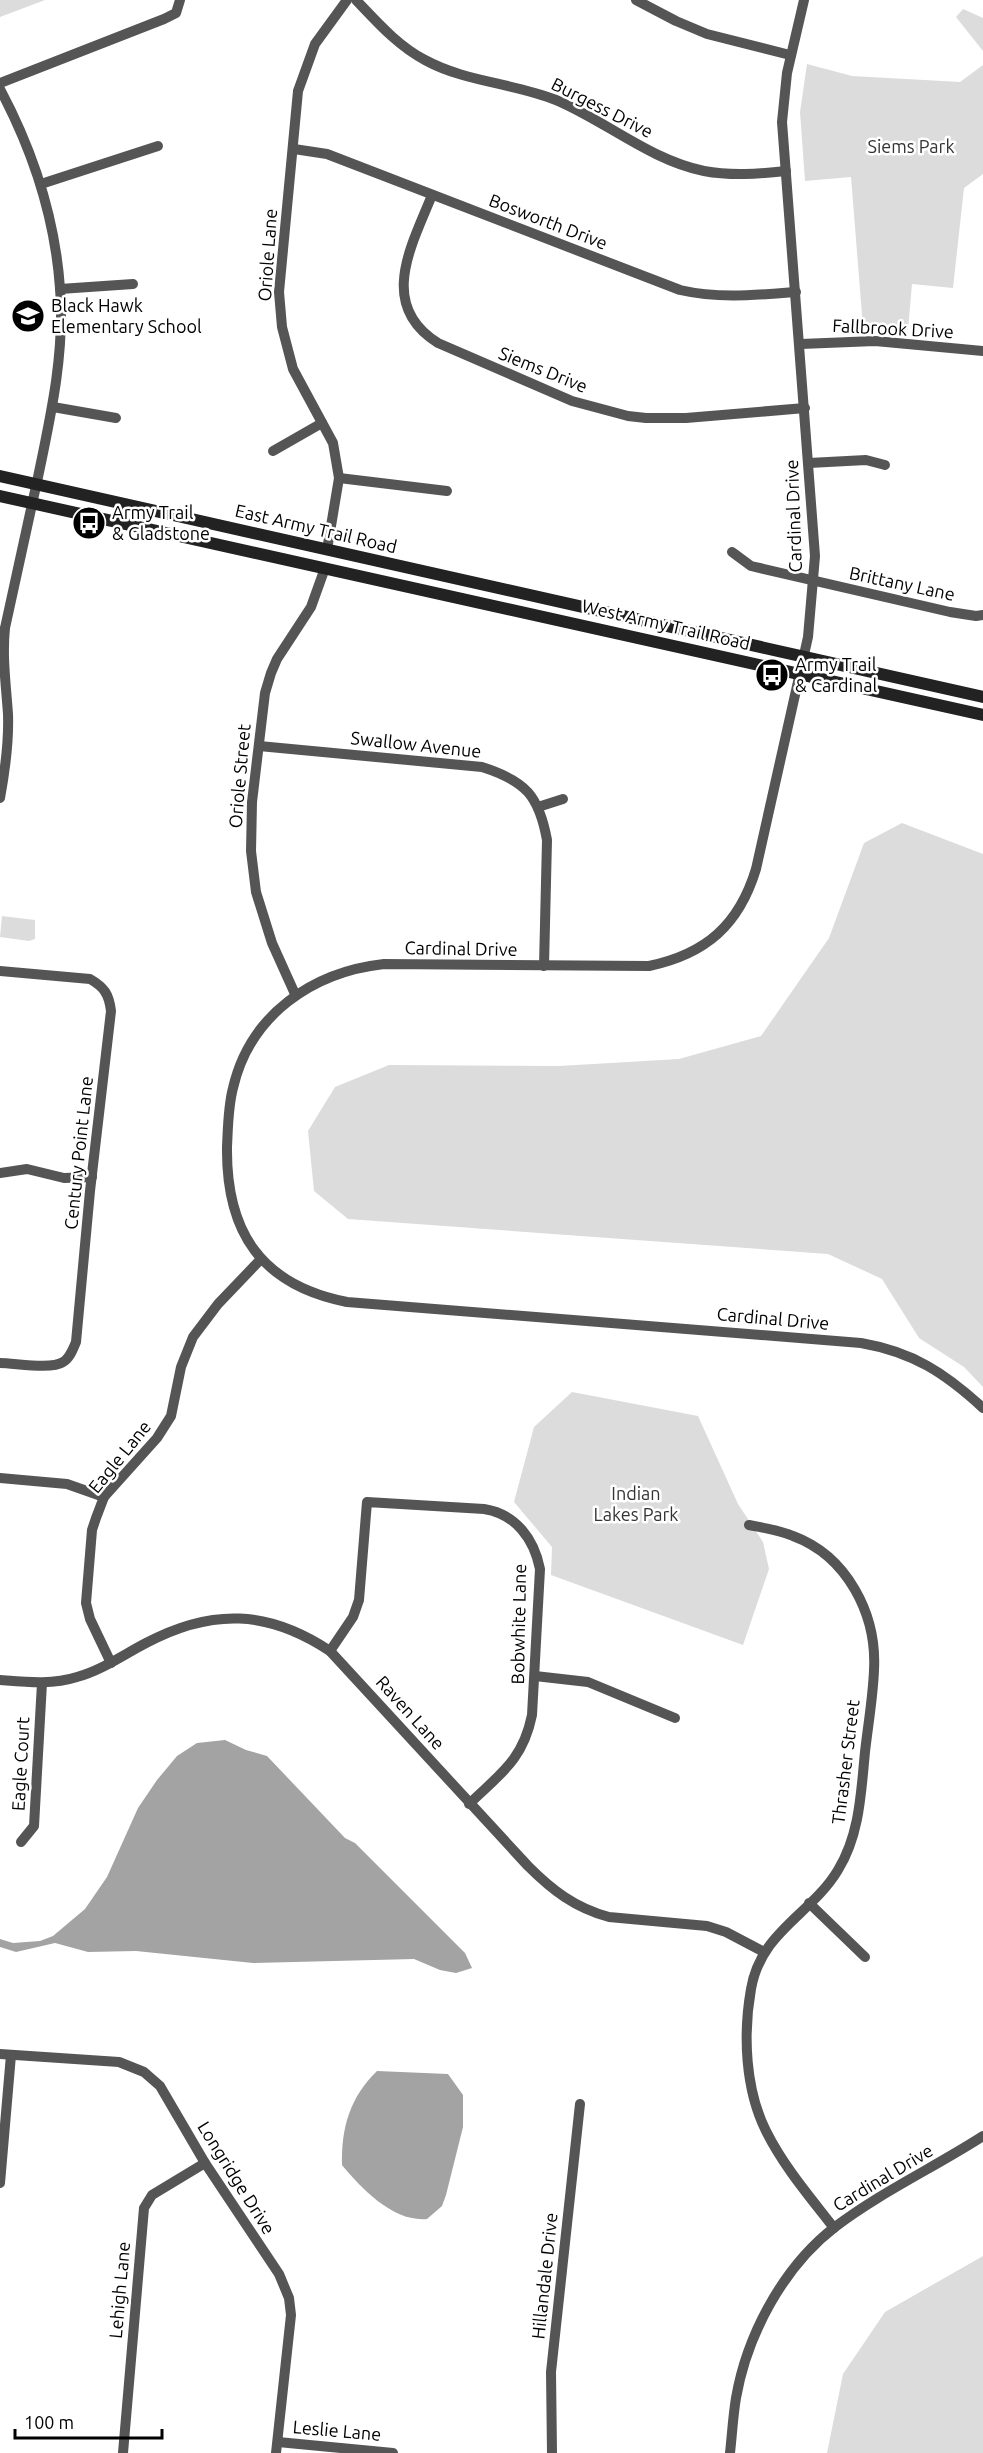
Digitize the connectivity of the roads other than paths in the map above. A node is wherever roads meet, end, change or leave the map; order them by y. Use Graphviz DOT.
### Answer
graph roads {
  1 [pos="180,0"];
  2 [pos="347,0"];
  3 [pos="356,0"];
  4 [pos="636,0"];
  5 [pos="804,0"];
  6 [pos="790,55"];
  7 [pos="0,82"];
  8 [pos="0,89"];
  9 [pos="158,146"];
  10 [pos="294,149"];
  11 [pos="786,171"];
  12 [pos="41,184"];
  13 [pos="432,195"];
  14 [pos="133,284"];
  15 [pos="60,289"];
  16 [pos="796,292"];
  17 [pos="801,344"];
  18 [pos="983,351"];
  19 [pos="53,407"];
  20 [pos="805,408"];
  21 [pos="116,418"];
  22 [pos="322,423"];
  23 [pos="273,451"];
  24 [pos="809,463"];
  25 [pos="885,465"];
  26 [pos="0,476"];
  27 [pos="339,478"];
  28 [pos="36,484"];
  29 [pos="447,491"];
  30 [pos="0,496"];
  31 [pos="33,503"];
  32 [pos="327,550"];
  33 [pos="732,552"];
  34 [pos="325,568"];
  35 [pos="814,580"];
  36 [pos="518,593"];
  37 [pos="516,611"];
  38 [pos="983,615"];
  39 [pos="804,657"];
  40 [pos="800,674"];
  41 [pos="983,697"];
  42 [pos="983,715"];
  43 [pos="3,741"];
  44 [pos="259,746"];
  45 [pos="0,798"];
  46 [pos="563,799"];
  47 [pos="538,807"];
  48 [pos="544,966"];
  49 [pos="0,971"];
  50 [pos="295,994"];
  51 [pos="0,1173"];
  52 [pos="92,1177"];
  53 [pos="261,1259"];
  54 [pos="0,1362"];
  55 [pos="983,1408"];
  56 [pos="0,1478"];
  57 [pos="104,1497"];
  58 [pos="749,1525"];
  59 [pos="330,1651"];
  60 [pos="111,1663"];
  61 [pos="535,1677"];
  62 [pos="0,1680"];
  63 [pos="42,1683"];
  64 [pos="675,1718"];
  65 [pos="469,1804"];
  66 [pos="21,1842"];
  67 [pos="809,1903"];
  68 [pos="764,1952"];
  69 [pos="865,1957"];
  70 [pos="5,2054"];
  71 [pos="580,2104"];
  72 [pos="983,2136"];
  73 [pos="205,2163"];
  74 [pos="0,2183"];
  75 [pos="834,2228"];
  76 [pos="277,2448"];
  77 [pos="123,2453"];
  78 [pos="393,2453"];
  79 [pos="552,2453"];
  80 [pos="730,2453"];
  1 -- 7 [label="street"];
  2 -- 10 [label="street, Oriole Lane"];
  3 -- 11 [label="street, Burgess Drive"];
  4 -- 6 [label="street"];
  5 -- 6 [label="street, Cardinal Drive"];
  6 -- 11 [label="street, Cardinal Drive"];
  8 -- 12 [label="street"];
  9 -- 12 [label="street"];
  10 -- 13 [label="street, Bosworth Drive"];
  10 -- 22 [label="street, Oriole Lane"];
  11 -- 16 [label="street, Cardinal Drive"];
  12 -- 15 [label="street"];
  13 -- 16 [label="street, Bosworth Drive"];
  13 -- 20 [label="street, Siems Drive"];
  14 -- 15 [label="street"];
  15 -- 19 [label="street"];
  16 -- 17 [label="street, Cardinal Drive"];
  17 -- 18 [label="street, Fallbrook Drive"];
  17 -- 20 [label="street, Cardinal Drive"];
  19 -- 21 [label="street"];
  19 -- 28 [label="street"];
  20 -- 24 [label="street, Cardinal Drive"];
  22 -- 23 [label="street"];
  22 -- 27 [label="street, Oriole Lane"];
  24 -- 25 [label="street"];
  24 -- 35 [label="street, Cardinal Drive"];
  26 -- 28 [label="main road, East Army Trail Road"];
  27 -- 29 [label="street"];
  27 -- 32 [label="street, Oriole Lane"];
  28 -- 31 [label="street"];
  28 -- 32 [label="main road, East Army Trail Road"];
  30 -- 31 [label="main road, East Army Trail Road"];
  31 -- 34 [label="main road, East Army Trail Road"];
  31 -- 43 [label="street"];
  32 -- 36 [label="main road, East Army Trail Road"];
  33 -- 35 [label="street, Brittany Lane"];
  34 -- 37 [label="main road, East Army Trail Road"];
  34 -- 44 [label="street, Oriole Street"];
  35 -- 38 [label="street, Brittany Lane"];
  35 -- 39 [label="street, Cardinal Drive"];
  36 -- 39 [label="main road, West Army Trail Road"];
  37 -- 40 [label="main road, West Army Trail Road"];
  39 -- 40 [label="street, Cardinal Drive"];
  39 -- 41 [label="main road, West Army Trail Road"];
  40 -- 42 [label="main road, West Army Trail Road"];
  40 -- 48 [label="street, Cardinal Drive"];
  43 -- 45 [label="street"];
  44 -- 47 [label="street, Swallow Avenue"];
  44 -- 50 [label="street, Oriole Street"];
  46 -- 47 [label="street"];
  47 -- 48 [label="street, Swallow Avenue"];
  48 -- 50 [label="street, Cardinal Drive"];
  49 -- 52 [label="street, Century Point Lane"];
  50 -- 53 [label="street, Cardinal Drive"];
  51 -- 52 [label="street"];
  52 -- 54 [label="street, Century Point Lane"];
  53 -- 55 [label="street, Cardinal Drive"];
  53 -- 57 [label="street, Eagle Lane"];
  56 -- 57 [label="street"];
  57 -- 60 [label="street, Eagle Lane"];
  58 -- 67 [label="street, Thrasher Street"];
  59 -- 60 [label="street, Raven Lane"];
  59 -- 61 [label="street, Bobwhite Lane"];
  59 -- 65 [label="street, Raven Lane"];
  60 -- 63 [label="street, Raven Lane"];
  61 -- 64 [label="street"];
  61 -- 65 [label="street, Bobwhite Lane"];
  62 -- 63 [label="street, Raven Lane"];
  63 -- 66 [label="street, Eagle Court"];
  65 -- 68 [label="street, Raven Lane"];
  67 -- 68 [label="street, Thrasher Street"];
  67 -- 69 [label="street"];
  68 -- 75 [label="street, Thrasher Street"];
  70 -- 73 [label="street, Longridge Drive"];
  70 -- 74 [label="street"];
  71 -- 79 [label="street, Hillandale Drive"];
  72 -- 75 [label="street, Cardinal Drive"];
  73 -- 76 [label="street, Longridge Drive"];
  73 -- 77 [label="street, Lehigh Lane"];
  75 -- 80 [label="street, Cardinal Drive"];
  76 -- 78 [label="street, Leslie Lane"];
}
